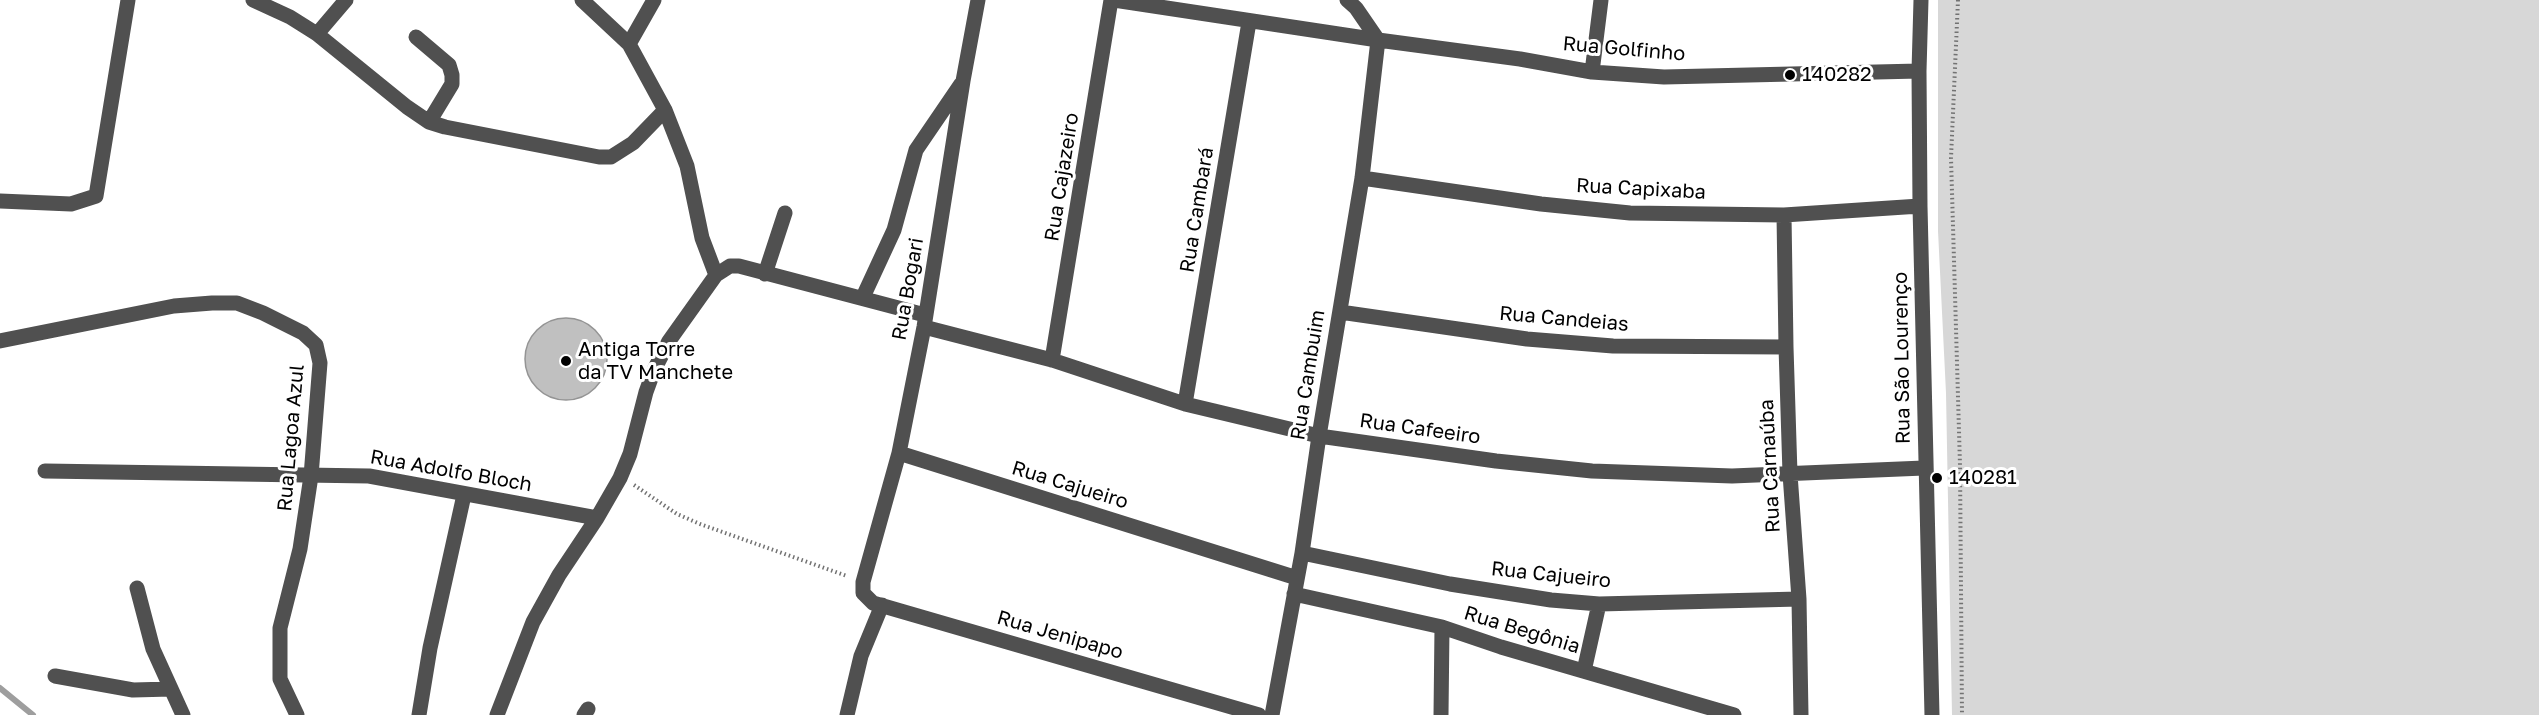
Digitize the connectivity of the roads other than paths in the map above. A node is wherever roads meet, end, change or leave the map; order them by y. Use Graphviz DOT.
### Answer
graph roads {
  1 [pos="128,0"];
  2 [pos="252,0"];
  3 [pos="346,0"];
  4 [pos="582,0"];
  5 [pos="654,0"];
  6 [pos="978,0"];
  7 [pos="1113,0"];
  8 [pos="1347,0"];
  9 [pos="1601,0"];
  10 [pos="1921,0"];
  11 [pos="1249,22"];
  12 [pos="317,34"];
  13 [pos="416,37"];
  14 [pos="1378,40"];
  15 [pos="629,44"];
  16 [pos="1918,71"];
  17 [pos="1592,72"];
  18 [pos="963,81"];
  19 [pos="665,110"];
  20 [pos="429,122"];
  21 [pos="1362,178"];
  22 [pos="0,201"];
  23 [pos="1920,206"];
  24 [pos="785,213"];
  25 [pos="1784,215"];
  26 [pos="765,274"];
  27 [pos="716,275"];
  28 [pos="863,297"];
  29 [pos="1340,312"];
  30 [pos="924,321"];
  31 [pos="0,341"];
  32 [pos="1786,347"];
  33 [pos="1052,360"];
  34 [pos="1185,404"];
  35 [pos="1319,436"];
  36 [pos="899,453"];
  37 [pos="1924,468"];
  38 [pos="45,471"];
  39 [pos="1790,474"];
  40 [pos="311,476"];
  41 [pos="464,495"];
  42 [pos="597,518"];
  43 [pos="1302,554"];
  44 [pos="1297,578"];
  45 [pos="863,582"];
  46 [pos="137,588"];
  47 [pos="1294,594"];
  48 [pos="1799,598"];
  49 [pos="1599,604"];
  50 [pos="882,605"];
  51 [pos="1442,627"];
  52 [pos="1584,671"];
  53 [pos="55,676"];
  54 [pos="171,689"];
  55 [pos="183,715"];
  56 [pos="297,715"];
  57 [pos="419,715"];
  58 [pos="497,715"];
  59 [pos="847,715"];
  60 [pos="1259,715"];
  61 [pos="1272,715"];
  62 [pos="1441,715"];
  63 [pos="1734,715"];
  64 [pos="1801,715"];
  65 [pos="1932,715"];
  1 -- 22 [label="street"];
  2 -- 12 [label="street"];
  3 -- 12 [label="street"];
  4 -- 15 [label="street"];
  5 -- 15 [label="street"];
  6 -- 18 [label="street, Rua Bogari"];
  7 -- 11 [label="street"];
  7 -- 33 [label="street, Rua Cajazeiro"];
  8 -- 14 [label="street"];
  9 -- 17 [label="street"];
  10 -- 16 [label="street, Rua São Lourenço"];
  11 -- 14 [label="street"];
  11 -- 34 [label="street, Rua Cambará"];
  12 -- 20 [label="street"];
  13 -- 20 [label="street"];
  14 -- 17 [label="street, Rua Golfinho"];
  14 -- 21 [label="street, Rua Cambuim"];
  15 -- 19 [label="street"];
  16 -- 17 [label="street, Rua Golfinho"];
  16 -- 23 [label="street, Rua São Lourenço"];
  18 -- 28 [label="street"];
  18 -- 30 [label="street, Rua Bogari"];
  19 -- 20 [label="street"];
  19 -- 27 [label="street"];
  21 -- 25 [label="street, Rua Capixaba"];
  21 -- 29 [label="street, Rua Cambuim"];
  23 -- 25 [label="street, Rua Capixaba"];
  23 -- 37 [label="street, Rua São Lourenço"];
  24 -- 26 [label="street"];
  25 -- 32 [label="street, Rua Carnaúba"];
  26 -- 27 [label="street, Rua Cafeeiro"];
  26 -- 28 [label="street, Rua Cafeeiro"];
  27 -- 42 [label="street"];
  28 -- 30 [label="street, Rua Cafeeiro"];
  29 -- 32 [label="street, Rua Candeias"];
  29 -- 35 [label="street, Rua Cambuim"];
  30 -- 33 [label="street, Rua Cafeeiro"];
  30 -- 36 [label="street, Rua Bogari"];
  31 -- 40 [label="street, Rua Lagoa Azul"];
  32 -- 39 [label="street, Rua Carnaúba"];
  33 -- 34 [label="street, Rua Cafeeiro"];
  34 -- 35 [label="street, Rua Cafeeiro"];
  35 -- 39 [label="street, Rua Cafeeiro"];
  35 -- 43 [label="street, Rua Cambuim"];
  36 -- 44 [label="street, Rua Cajueiro"];
  36 -- 45 [label="street, Rua Bogari"];
  37 -- 39 [label="street, Rua Cafeeiro"];
  37 -- 65 [label="street, Rua São Lourenço"];
  38 -- 40 [label="street, Rua Adolfo Bloch"];
  39 -- 48 [label="street, Rua Carnaúba"];
  40 -- 41 [label="street, Rua Adolfo Bloch"];
  40 -- 56 [label="street, Rua Lagoa Azul"];
  41 -- 42 [label="street, Rua Adolfo Bloch"];
  41 -- 57 [label="street"];
  42 -- 58 [label="street"];
  43 -- 44 [label="street, Rua Cambuim"];
  43 -- 49 [label="street, Rua Cajueiro"];
  44 -- 47 [label="street, Rua Cambuim"];
  45 -- 50 [label="street, Rua Jenipapo"];
  46 -- 54 [label="street"];
  47 -- 51 [label="street, Rua Begônia"];
  47 -- 61 [label="street, Rua Cambuim"];
  48 -- 49 [label="street, Rua Cajueiro"];
  48 -- 64 [label="street, Rua Carnaúba"];
  49 -- 52 [label="street"];
  50 -- 59 [label="street"];
  50 -- 60 [label="street, Rua Jenipapo"];
  51 -- 52 [label="street, Rua Begônia"];
  51 -- 62 [label="street"];
  52 -- 63 [label="street, Rua Begônia"];
  53 -- 54 [label="street"];
  54 -- 55 [label="street"];
}
